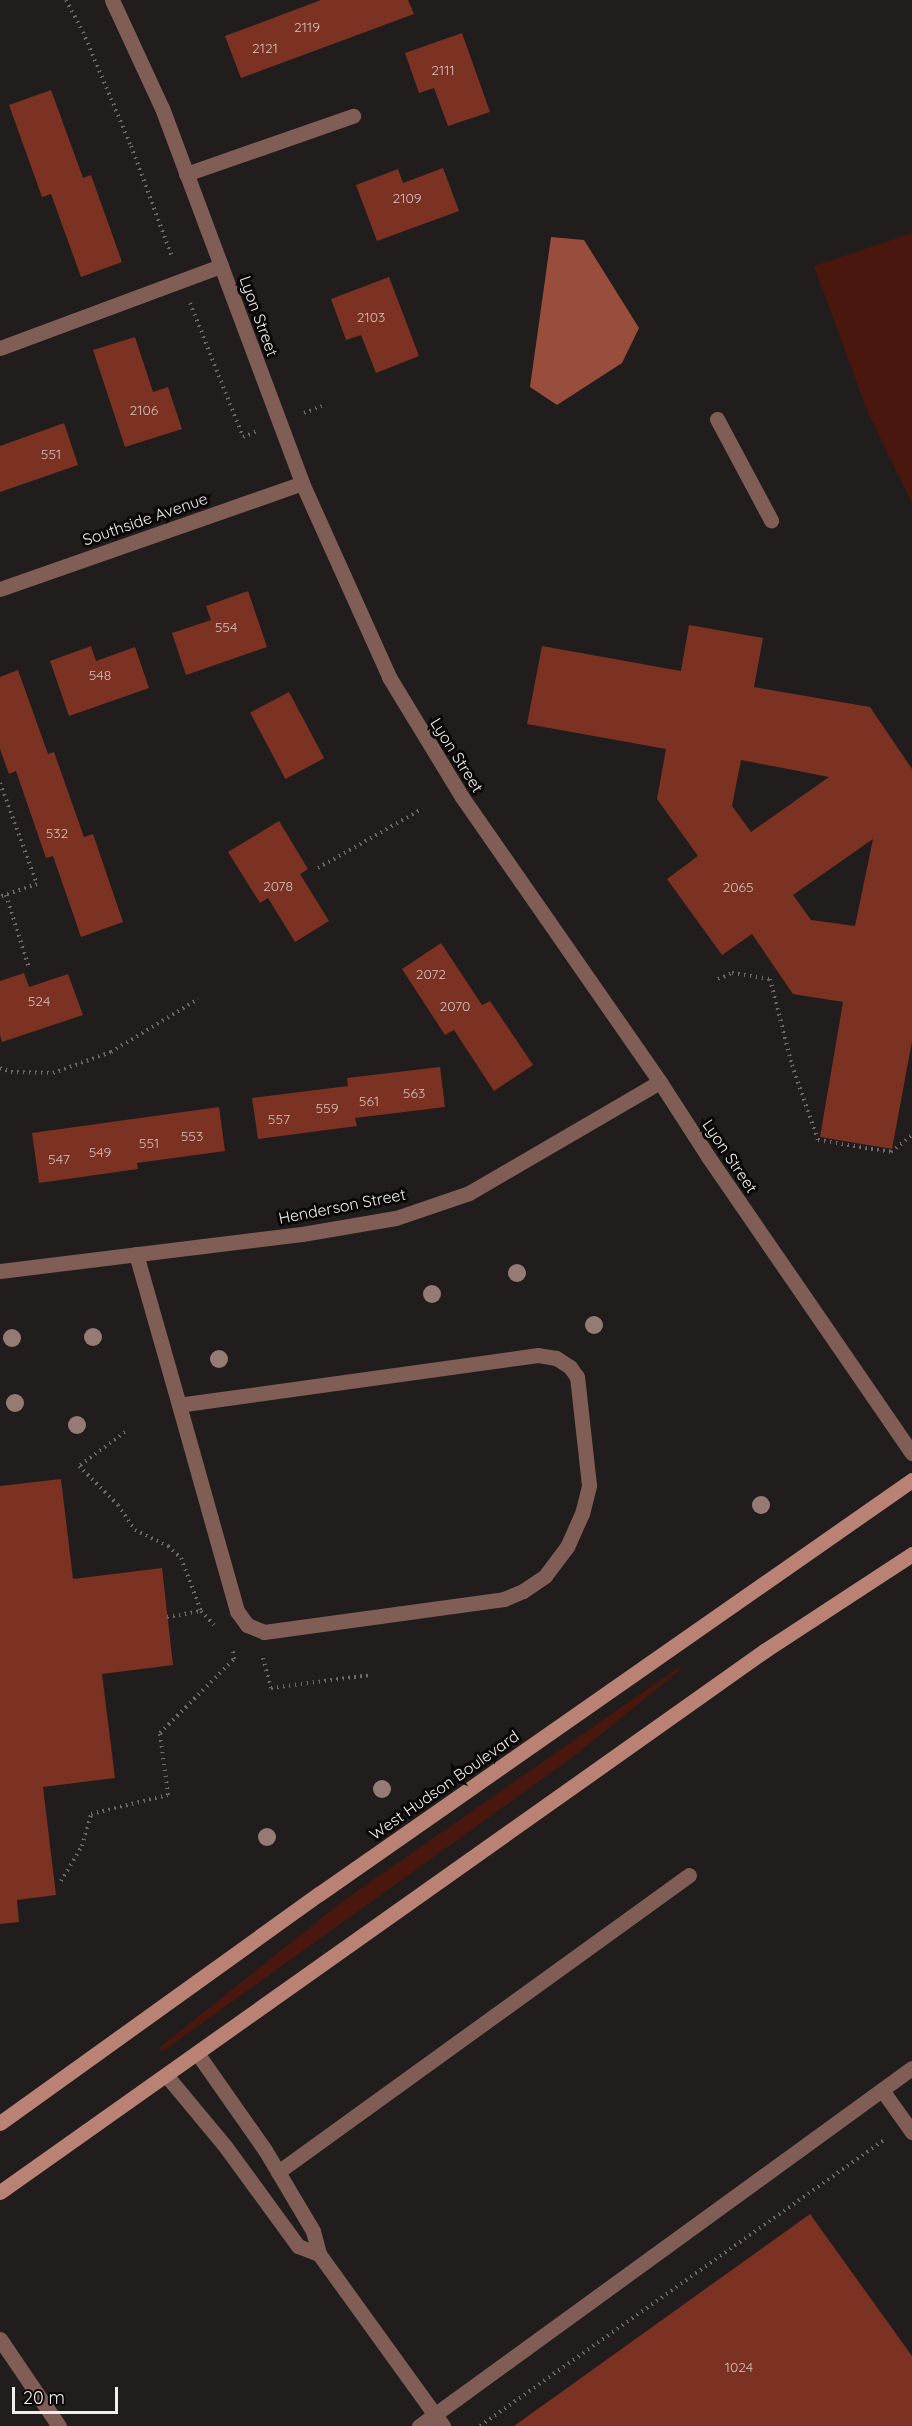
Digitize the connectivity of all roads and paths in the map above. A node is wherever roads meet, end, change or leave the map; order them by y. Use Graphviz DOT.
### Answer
graph roads {
  1 [pos="66,0"];
  2 [pos="112,0"];
  3 [pos="353,116"];
  4 [pos="186,174"];
  5 [pos="221,266"];
  6 [pos="182,281"];
  7 [pos="0,348"];
  8 [pos="322,406"];
  9 [pos="717,419"];
  10 [pos="279,423"];
  11 [pos="302,483"];
  12 [pos="771,520"];
  13 [pos="0,589"];
  14 [pos="0,783"];
  15 [pos="422,809"];
  16 [pos="318,868"];
  17 [pos="6,895"];
  18 [pos="0,897"];
  19 [pos="29,968"];
  20 [pos="718,979"];
  21 [pos="198,999"];
  22 [pos="0,1068"];
  23 [pos="660,1082"];
  24 [pos="912,1135"];
  25 [pos="136,1254"];
  26 [pos="0,1271"];
  27 [pos="179,1405"];
  28 [pos="125,1432"];
  29 [pos="912,1453"];
  30 [pos="912,1480"];
  31 [pos="912,1554"];
  32 [pos="201,1611"];
  33 [pos="167,1617"];
  34 [pos="216,1628"];
  35 [pos="242,1648"];
  36 [pos="258,1655"];
  37 [pos="369,1675"];
  38 [pos="689,1875"];
  39 [pos="61,1881"];
  40 [pos="197,2053"];
  41 [pos="912,2068"];
  42 [pos="166,2075"];
  43 [pos="882,2090"];
  44 [pos="0,2123"];
  45 [pos="912,2132"];
  46 [pos="886,2139"];
  47 [pos="278,2172"];
  48 [pos="0,2192"];
  49 [pos="319,2254"];
  50 [pos="0,2339"];
  51 [pos="439,2420"];
  52 [pos="59,2426"];
  53 [pos="419,2426"];
  54 [pos="480,2426"];
  1 -- 6 [label="path"];
  2 -- 4 [label="street, Lyon Street"];
  3 -- 4 [label="street"];
  4 -- 5 [label="street, Lyon Street"];
  5 -- 6 [label="street"];
  5 -- 10 [label="street, Lyon Street"];
  6 -- 7 [label="street"];
  6 -- 10 [label="path"];
  8 -- 10 [label="path"];
  9 -- 12 [label="street"];
  10 -- 11 [label="street, Lyon Street"];
  11 -- 13 [label="street, Southside Avenue"];
  11 -- 23 [label="street, Lyon Street"];
  14 -- 17 [label="path"];
  15 -- 16 [label="path"];
  17 -- 18 [label="path"];
  17 -- 19 [label="path"];
  20 -- 24 [label="path"];
  21 -- 22 [label="path"];
  23 -- 25 [label="street, Henderson Street"];
  23 -- 29 [label="street, Lyon Street"];
  25 -- 26 [label="street, Henderson Street"];
  25 -- 27 [label="street"];
  27 -- 27 [label="street"];
  28 -- 32 [label="path"];
  30 -- 44 [label="main road, West Hudson Boulevard"];
  31 -- 40 [label="main road"];
  32 -- 33 [label="path"];
  32 -- 34 [label="path"];
  35 -- 39 [label="path"];
  36 -- 37 [label="path"];
  38 -- 47 [label="street"];
  40 -- 42 [label="main road"];
  40 -- 47 [label="street"];
  41 -- 43 [label="street"];
  42 -- 48 [label="main road"];
  42 -- 49 [label="street"];
  43 -- 45 [label="street"];
  43 -- 51 [label="street"];
  46 -- 54 [label="path"];
  47 -- 49 [label="street"];
  49 -- 51 [label="street"];
  50 -- 52 [label="street"];
  51 -- 53 [label="street"];
}
